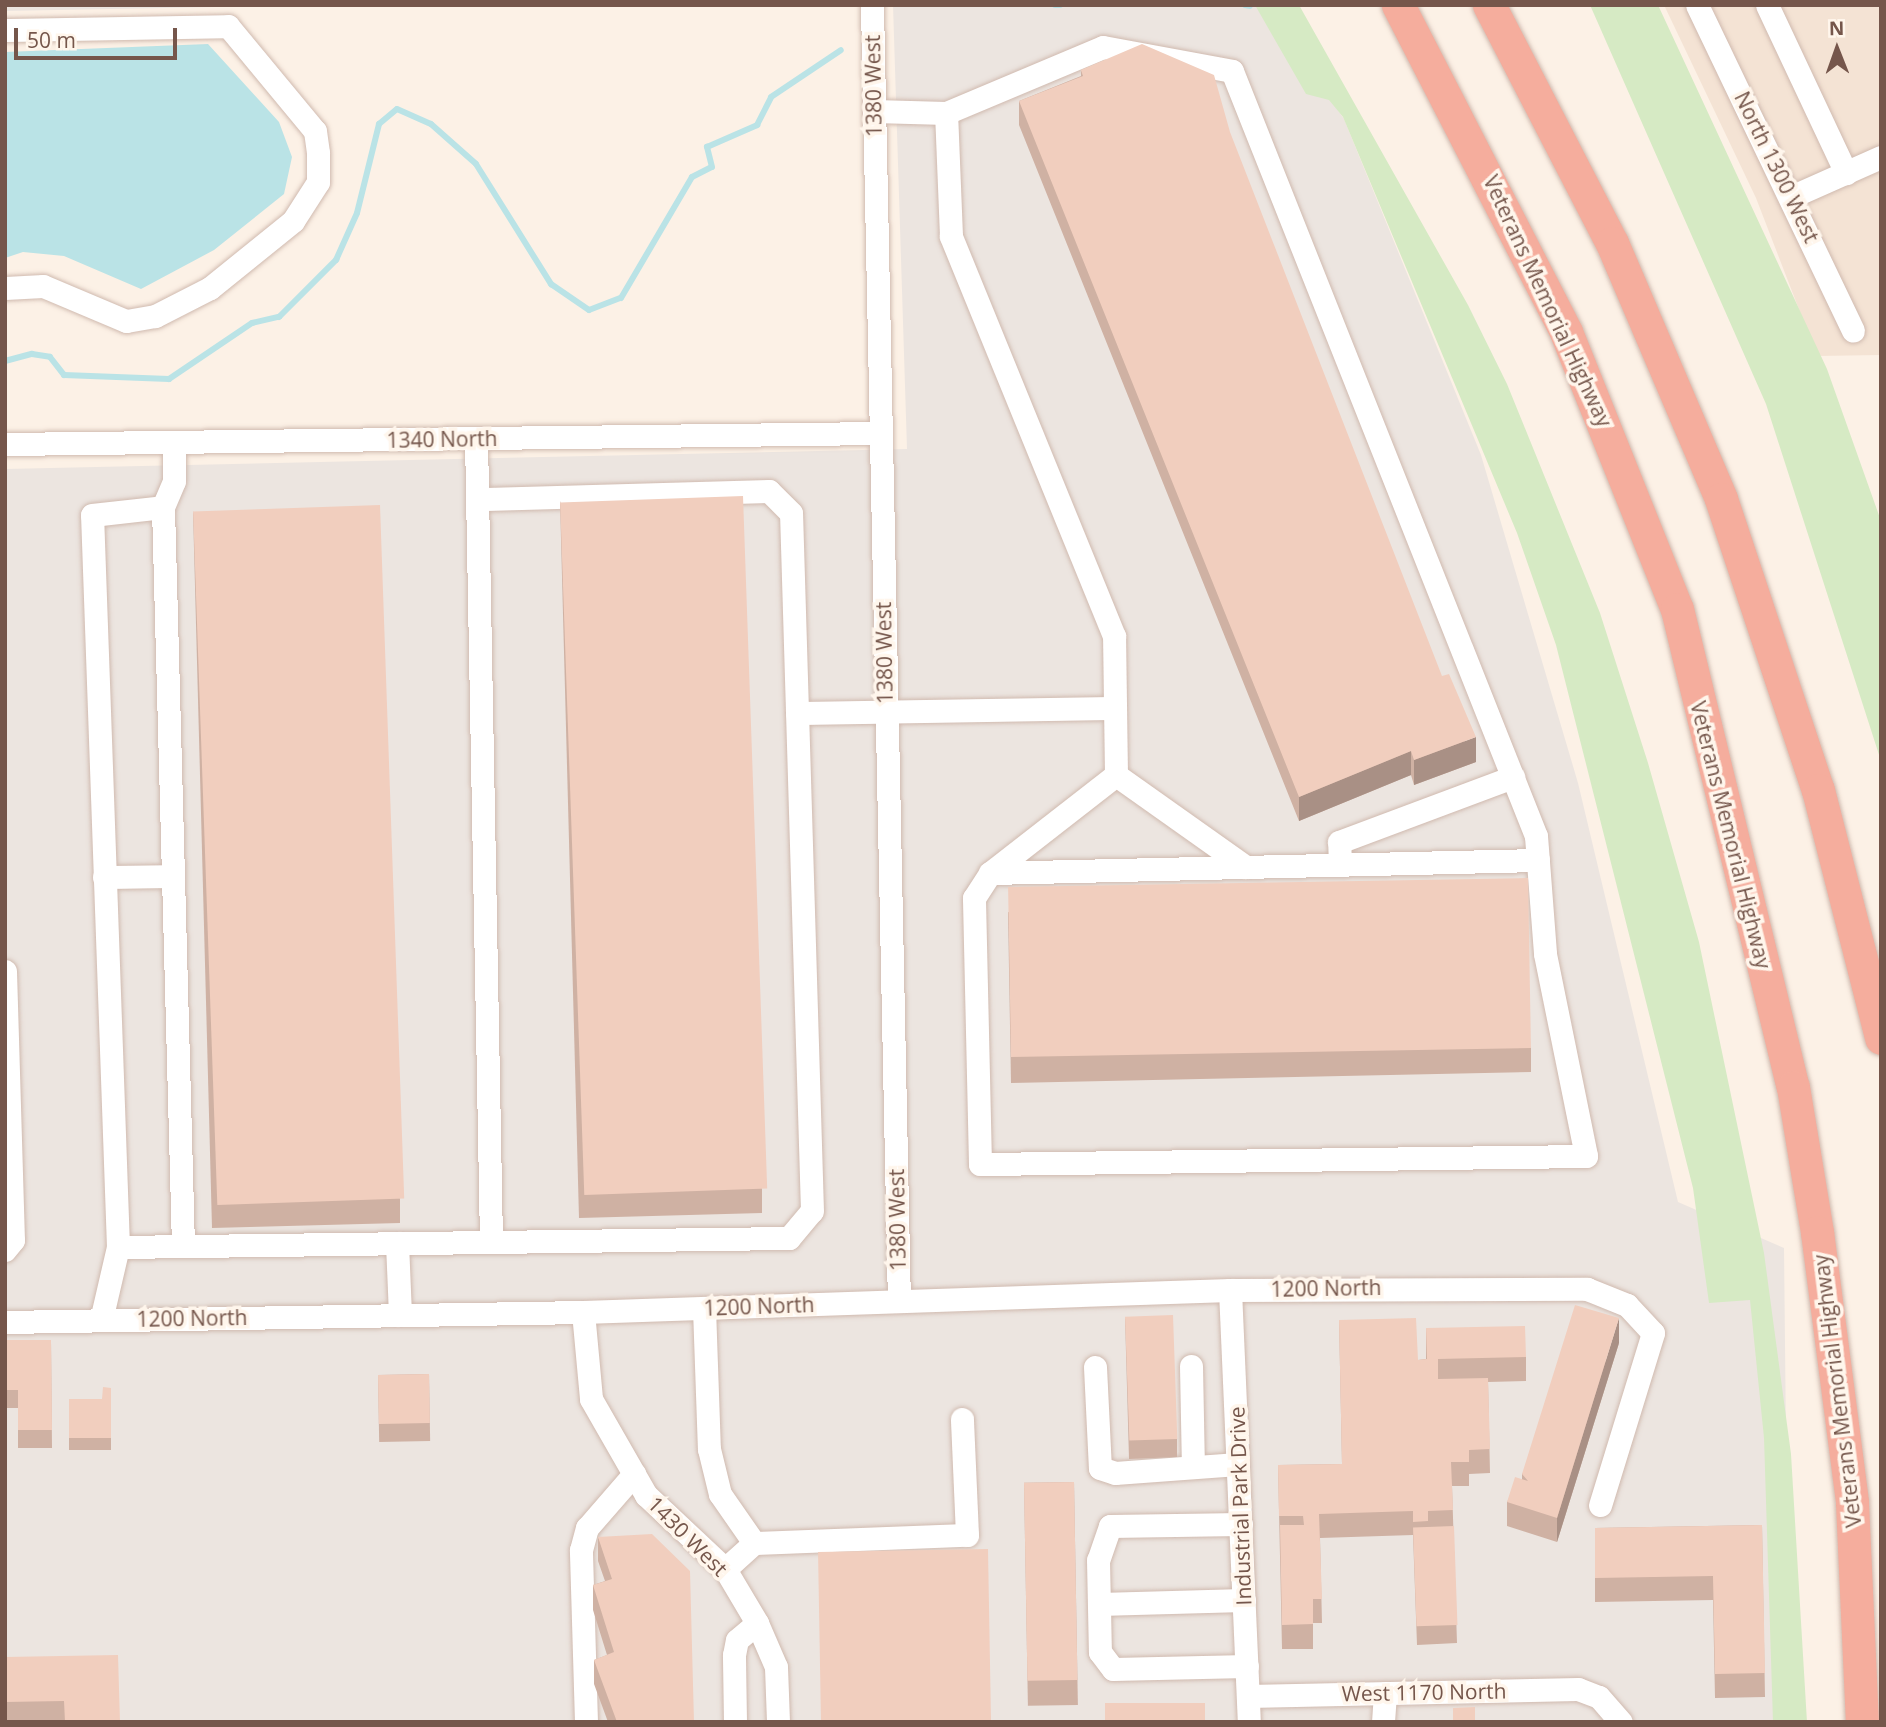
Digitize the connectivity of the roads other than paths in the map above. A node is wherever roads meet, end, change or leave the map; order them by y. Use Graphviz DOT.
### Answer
graph roads {
  1 [pos="872,5"];
  2 [pos="1380,5"];
  3 [pos="1398,5"];
  4 [pos="1489,5"];
  5 [pos="1499,5"];
  6 [pos="1697,5"];
  7 [pos="1767,5"];
  8 [pos="5,30"];
  9 [pos="1508,40"];
  10 [pos="1434,68"];
  11 [pos="874,111"];
  12 [pos="946,113"];
  13 [pos="1881,158"];
  14 [pos="1846,173"];
  15 [pos="1793,196"];
  16 [pos="5,288"];
  17 [pos="1853,331"];
  18 [pos="878,433"];
  19 [pos="476,438"];
  20 [pos="174,442"];
  21 [pos="5,444"];
  22 [pos="477,499"];
  23 [pos="163,507"];
  24 [pos="1115,708"];
  25 [pos="885,712"];
  26 [pos="797,713"];
  27 [pos="1116,775"];
  28 [pos="1513,777"];
  29 [pos="1538,860"];
  30 [pos="1339,865"];
  31 [pos="1247,867"];
  32 [pos="990,873"];
  33 [pos="173,876"];
  34 [pos="104,877"];
  35 [pos="5,971"];
  36 [pos="1881,1038"];
  37 [pos="491,1241"];
  38 [pos="397,1243"];
  39 [pos="183,1246"];
  40 [pos="118,1247"];
  41 [pos="5,1250"];
  42 [pos="1230,1290"];
  43 [pos="899,1301"];
  44 [pos="704,1308"];
  45 [pos="583,1312"];
  46 [pos="400,1315"];
  47 [pos="101,1320"];
  48 [pos="5,1321"];
  49 [pos="1191,1366"];
  50 [pos="1095,1367"];
  51 [pos="962,1419"];
  52 [pos="1238,1464"];
  53 [pos="1193,1467"];
  54 [pos="634,1474"];
  55 [pos="1600,1505"];
  56 [pos="1241,1524"];
  57 [pos="754,1543"];
  58 [pos="725,1569"];
  59 [pos="1244,1600"];
  60 [pos="1099,1604"];
  61 [pos="757,1623"];
  62 [pos="1247,1666"];
  63 [pos="1385,1693"];
  64 [pos="1248,1696"];
  65 [pos="586,1722"];
  66 [pos="735,1722"];
  67 [pos="778,1722"];
  68 [pos="1249,1722"];
  69 [pos="1383,1722"];
  70 [pos="1621,1722"];
  71 [pos="1862,1722"];
  1 -- 11 [label="street, 1380 West"];
  2 -- 10 [label="highway"];
  3 -- 10 [label="highway, Veterans Memorial Highway"];
  4 -- 9 [label="highway"];
  5 -- 9 [label="highway"];
  6 -- 15 [label="street, North 1300 West"];
  7 -- 14 [label="street"];
  8 -- 16 [label="street"];
  9 -- 36 [label="highway"];
  10 -- 71 [label="highway, Veterans Memorial Highway"];
  11 -- 12 [label="street"];
  11 -- 18 [label="street, 1380 West"];
  12 -- 24 [label="street"];
  12 -- 28 [label="street"];
  13 -- 14 [label="street"];
  14 -- 15 [label="street"];
  15 -- 17 [label="street, North 1300 West"];
  18 -- 19 [label="street, 1340 North"];
  18 -- 25 [label="street, 1380 West"];
  19 -- 20 [label="street, 1340 North"];
  19 -- 22 [label="street"];
  20 -- 21 [label="street, 1340 North"];
  20 -- 23 [label="street"];
  22 -- 26 [label="street"];
  22 -- 37 [label="street"];
  23 -- 33 [label="street"];
  23 -- 34 [label="street"];
  24 -- 25 [label="street"];
  24 -- 27 [label="street"];
  25 -- 26 [label="street"];
  25 -- 43 [label="street, 1380 West"];
  26 -- 37 [label="street"];
  27 -- 31 [label="street"];
  27 -- 32 [label="street"];
  28 -- 29 [label="street"];
  28 -- 30 [label="street"];
  29 -- 30 [label="street"];
  29 -- 32 [label="street"];
  30 -- 31 [label="street"];
  31 -- 32 [label="street"];
  33 -- 34 [label="street"];
  33 -- 39 [label="street"];
  34 -- 40 [label="street"];
  35 -- 41 [label="street"];
  37 -- 38 [label="street"];
  38 -- 39 [label="street"];
  38 -- 46 [label="street"];
  39 -- 40 [label="street"];
  40 -- 47 [label="street"];
  42 -- 43 [label="street, 1200 North"];
  42 -- 52 [label="street, Industrial Park Drive"];
  42 -- 55 [label="street, 1200 North"];
  43 -- 44 [label="street, 1200 North"];
  44 -- 45 [label="street, 1200 North"];
  44 -- 57 [label="street"];
  45 -- 46 [label="street, 1200 North"];
  45 -- 54 [label="street, 1430 West"];
  46 -- 47 [label="street, 1200 North"];
  47 -- 48 [label="street, 1200 North"];
  49 -- 53 [label="street"];
  50 -- 53 [label="street"];
  51 -- 57 [label="street"];
  52 -- 53 [label="street"];
  52 -- 56 [label="street, Industrial Park Drive"];
  54 -- 58 [label="street, 1430 West"];
  54 -- 65 [label="street"];
  56 -- 59 [label="street, Industrial Park Drive"];
  56 -- 60 [label="street"];
  57 -- 58 [label="street"];
  58 -- 61 [label="street, 1430 West"];
  59 -- 60 [label="street"];
  59 -- 62 [label="street, Industrial Park Drive"];
  60 -- 62 [label="street"];
  61 -- 66 [label="street"];
  61 -- 67 [label="street, 1430 West"];
  62 -- 64 [label="street, Industrial Park Drive"];
  63 -- 64 [label="street, West 1170 North"];
  63 -- 69 [label="street"];
  63 -- 70 [label="street, West 1170 North"];
  64 -- 68 [label="street, Industrial Park Drive"];
}
